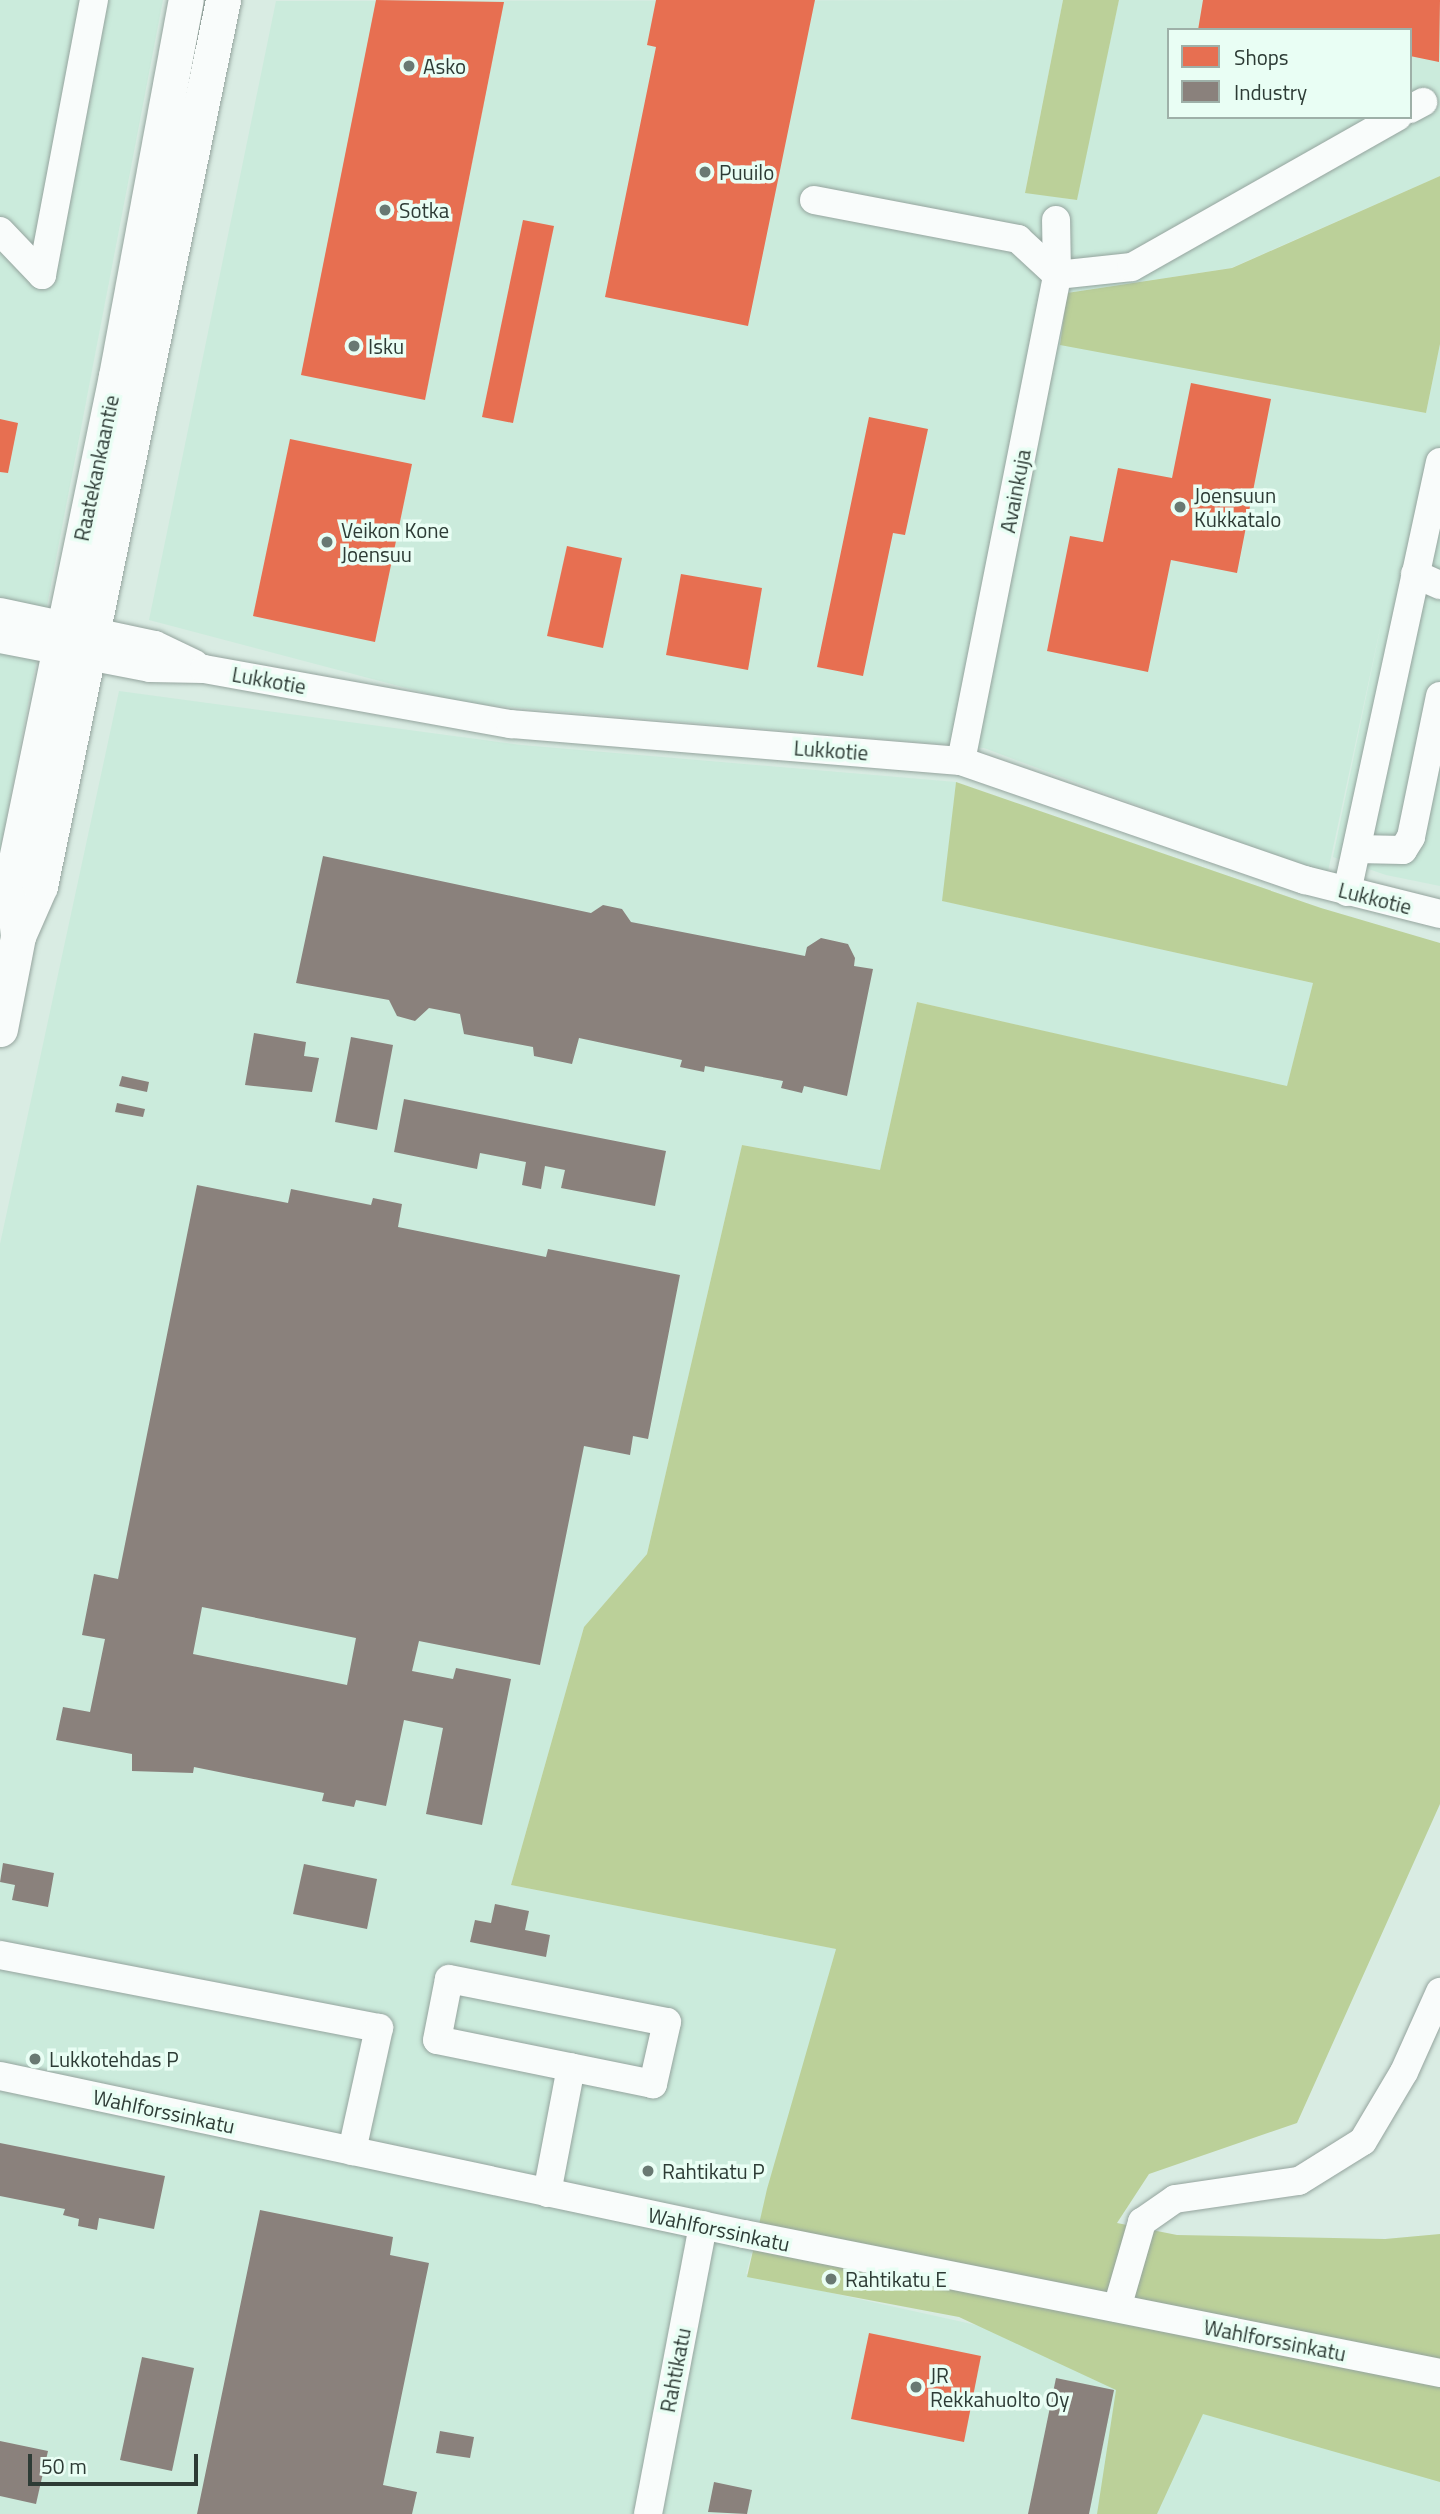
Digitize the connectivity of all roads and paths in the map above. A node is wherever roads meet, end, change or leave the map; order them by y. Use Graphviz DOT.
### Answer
graph roads {
  1 [pos="94,0"];
  2 [pos="186,0"];
  3 [pos="223,0"];
  4 [pos="1392,119"];
  5 [pos="814,200"];
  6 [pos="1056,220"];
  7 [pos="0,231"];
  8 [pos="1057,275"];
  9 [pos="1440,462"];
  10 [pos="1429,569"];
  11 [pos="0,612"];
  12 [pos="0,639"];
  13 [pos="75,641"];
  14 [pos="1440,695"];
  15 [pos="961,761"];
  16 [pos="1357,849"];
  17 [pos="1347,892"];
  18 [pos="1440,914"];
  19 [pos="0,1029"];
  20 [pos="0,1955"];
  21 [pos="1440,1992"];
  22 [pos="572,2067"];
  23 [pos="0,2076"];
  24 [pos="352,2151"];
  25 [pos="547,2193"];
  26 [pos="703,2225"];
  27 [pos="1117,2308"];
  28 [pos="1440,2373"];
  29 [pos="648,2514"];
  1 -- 7 [label="street"];
  2 -- 13 [label="main road, Raatekankaantie"];
  3 -- 13 [label="main road, Raatekankaantie"];
  4 -- 8 [label="street"];
  5 -- 8 [label="street"];
  6 -- 8 [label="street, Avainkuja"];
  8 -- 15 [label="street, Avainkuja"];
  9 -- 10 [label="street"];
  10 -- 16 [label="street"];
  11 -- 13 [label="street"];
  12 -- 13 [label="street"];
  13 -- 15 [label="street, Lukkotie"];
  13 -- 19 [label="main road, Raatekankaantie"];
  14 -- 16 [label="street"];
  15 -- 17 [label="street, Lukkotie"];
  16 -- 17 [label="street"];
  17 -- 18 [label="street, Lukkotie"];
  20 -- 24 [label="street"];
  21 -- 27 [label="street"];
  22 -- 22 [label="street"];
  22 -- 25 [label="street"];
  23 -- 24 [label="street, Wahlforssinkatu"];
  24 -- 25 [label="street, Wahlforssinkatu"];
  25 -- 26 [label="street, Wahlforssinkatu"];
  26 -- 27 [label="street, Wahlforssinkatu"];
  26 -- 29 [label="street, Rahtikatu"];
  27 -- 28 [label="street, Wahlforssinkatu"];
}
